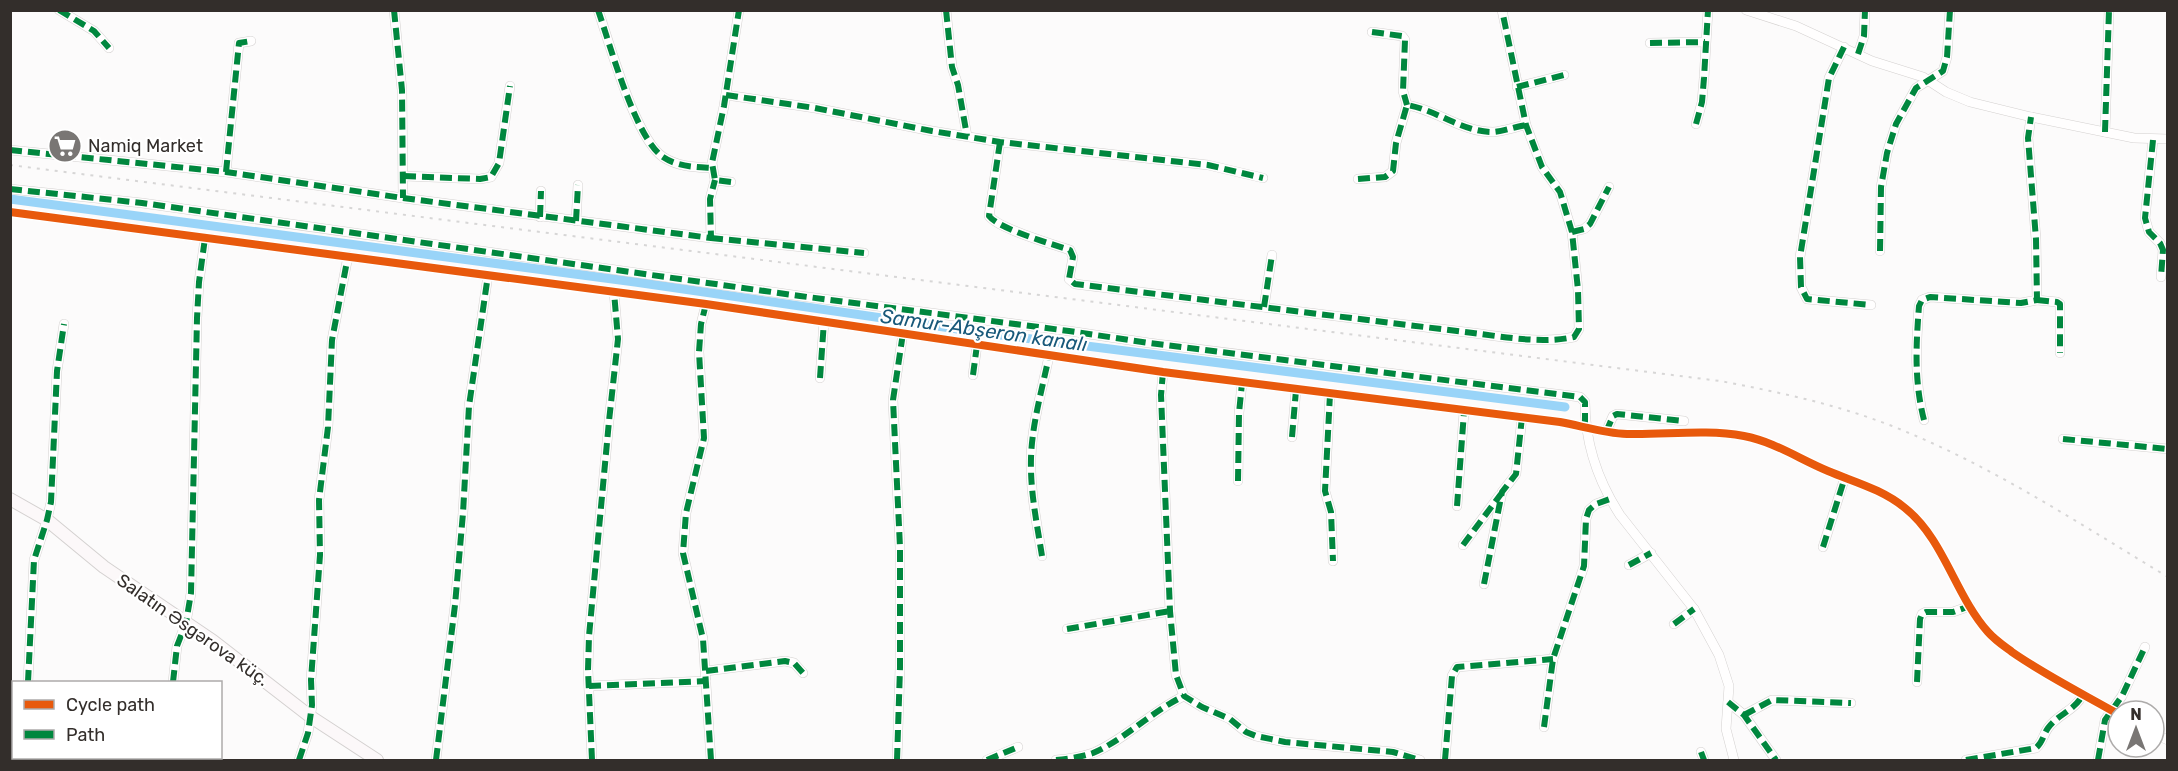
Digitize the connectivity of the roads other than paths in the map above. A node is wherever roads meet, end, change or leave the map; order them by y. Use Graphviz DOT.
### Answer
graph roads {
  1 [pos="59,10"];
  2 [pos="394,10"];
  3 [pos="598,10"];
  4 [pos="739,10"];
  5 [pos="946,10"];
  6 [pos="1502,10"];
  7 [pos="1708,10"];
  8 [pos="1746,10"];
  9 [pos="1865,10"];
  10 [pos="1950,10"];
  11 [pos="2109,10"];
  12 [pos="1372,32"];
  13 [pos="251,41"];
  14 [pos="1705,42"];
  15 [pos="1650,43"];
  16 [pos="1844,47"];
  17 [pos="109,48"];
  18 [pos="1857,54"];
  19 [pos="1564,75"];
  20 [pos="1927,80"];
  21 [pos="510,87"];
  22 [pos="1517,87"];
  23 [pos="726,95"];
  24 [pos="1407,105"];
  25 [pos="2031,117"];
  26 [pos="1696,124"];
  27 [pos="1526,125"];
  28 [pos="2105,132"];
  29 [pos="967,136"];
  30 [pos="2168,139"];
  31 [pos="2153,140"];
  32 [pos="1000,142"];
  33 [pos="10,150"];
  34 [pos="712,168"];
  35 [pos="226,172"];
  36 [pos="404,176"];
  37 [pos="1263,178"];
  38 [pos="1358,179"];
  39 [pos="715,180"];
  40 [pos="731,182"];
  41 [pos="578,185"];
  42 [pos="1609,188"];
  43 [pos="10,189"];
  44 [pos="541,191"];
  45 [pos="403,198"];
  46 [pos="10,212"];
  47 [pos="540,217"];
  48 [pos="576,220"];
  49 [pos="1572,232"];
  50 [pos="205,238"];
  51 [pos="711,238"];
  52 [pos="1880,251"];
  53 [pos="864,253"];
  54 [pos="1272,255"];
  55 [pos="348,256"];
  56 [pos="488,275"];
  57 [pos="2161,277"];
  58 [pos="614,292"];
  59 [pos="2037,300"];
  60 [pos="706,304"];
  61 [pos="1871,305"];
  62 [pos="1264,307"];
  63 [pos="824,321"];
  64 [pos="64,324"];
  65 [pos="903,333"];
  66 [pos="977,345"];
  67 [pos="2060,353"];
  68 [pos="1049,357"];
  69 [pos="1163,372"];
  70 [pos="972,375"];
  71 [pos="820,378"];
  72 [pos="1242,383"];
  73 [pos="1296,390"];
  74 [pos="1330,394"];
  75 [pos="1464,412"];
  76 [pos="1522,417"];
  77 [pos="1924,420"];
  78 [pos="1684,421"];
  79 [pos="1585,428"];
  80 [pos="1606,432"];
  81 [pos="1292,437"];
  82 [pos="2063,439"];
  83 [pos="2168,449"];
  84 [pos="1845,477"];
  85 [pos="1238,481"];
  86 [pos="1502,492"];
  87 [pos="10,499"];
  88 [pos="1610,499"];
  89 [pos="1457,506"];
  90 [pos="47,520"];
  91 [pos="1463,545"];
  92 [pos="1823,547"];
  93 [pos="1651,553"];
  94 [pos="1042,556"];
  95 [pos="1333,561"];
  96 [pos="1629,565"];
  97 [pos="1484,584"];
  98 [pos="1970,606"];
  99 [pos="1694,609"];
  100 [pos="1170,611"];
  101 [pos="186,623"];
  102 [pos="1674,624"];
  103 [pos="1067,630"];
  104 [pos="2145,646"];
  105 [pos="1554,659"];
  106 [pos="706,671"];
  107 [pos="803,673"];
  108 [pos="28,681"];
  109 [pos="173,681"];
  110 [pos="706,681"];
  111 [pos="1917,682"];
  112 [pos="589,687"];
  113 [pos="2083,694"];
  114 [pos="1184,696"];
  115 [pos="2121,699"];
  116 [pos="1728,702"];
  117 [pos="1851,703"];
  118 [pos="2106,707"];
  119 [pos="1744,716"];
  120 [pos="311,717"];
  121 [pos="2106,720"];
  122 [pos="1544,727"];
  123 [pos="1018,747"];
  124 [pos="299,760"];
  125 [pos="377,760"];
  126 [pos="436,760"];
  127 [pos="592,760"];
  128 [pos="711,760"];
  129 [pos="897,760"];
  130 [pos="987,760"];
  131 [pos="1056,760"];
  132 [pos="1420,760"];
  133 [pos="1445,760"];
  134 [pos="1734,760"];
  135 [pos="1776,760"];
  136 [pos="1966,760"];
  137 [pos="2098,760"];
  1 -- 17 [label="street"];
  2 -- 36 [label="street"];
  3 -- 34 [label="street"];
  4 -- 23 [label="street"];
  5 -- 29 [label="street"];
  6 -- 22 [label="street"];
  7 -- 14 [label="street"];
  8 -- 16 [label="street"];
  9 -- 18 [label="street"];
  10 -- 20 [label="street"];
  11 -- 28 [label="street"];
  12 -- 24 [label="street"];
  13 -- 35 [label="street"];
  14 -- 15 [label="street"];
  14 -- 26 [label="street"];
  16 -- 18 [label="street"];
  16 -- 61 [label="street"];
  18 -- 20 [label="street"];
  19 -- 22 [label="street"];
  20 -- 25 [label="street"];
  20 -- 52 [label="street"];
  21 -- 36 [label="street"];
  22 -- 27 [label="street"];
  23 -- 29 [label="street"];
  23 -- 34 [label="street"];
  24 -- 27 [label="street"];
  24 -- 38 [label="street"];
  25 -- 28 [label="street"];
  25 -- 59 [label="street"];
  27 -- 49 [label="street"];
  28 -- 31 [label="street"];
  29 -- 32 [label="street"];
  30 -- 31 [label="street"];
  31 -- 57 [label="street"];
  32 -- 37 [label="street"];
  32 -- 62 [label="street"];
  33 -- 35 [label="street"];
  34 -- 39 [label="street"];
  35 -- 45 [label="street"];
  36 -- 45 [label="street"];
  39 -- 40 [label="street"];
  39 -- 51 [label="street"];
  41 -- 48 [label="street"];
  42 -- 49 [label="street"];
  43 -- 79 [label="street"];
  44 -- 47 [label="street"];
  45 -- 47 [label="street"];
  46 -- 50 [label="street"];
  47 -- 48 [label="street"];
  48 -- 51 [label="street"];
  49 -- 62 [label="street"];
  50 -- 55 [label="street"];
  50 -- 101 [label="street"];
  51 -- 53 [label="street"];
  54 -- 62 [label="street"];
  55 -- 56 [label="street"];
  55 -- 120 [label="street"];
  56 -- 58 [label="street"];
  56 -- 126 [label="street"];
  58 -- 60 [label="street"];
  58 -- 112 [label="street"];
  59 -- 67 [label="street"];
  59 -- 77 [label="street"];
  60 -- 63 [label="street"];
  60 -- 106 [label="street"];
  63 -- 65 [label="street"];
  63 -- 71 [label="street"];
  64 -- 90 [label="street"];
  65 -- 66 [label="street"];
  65 -- 129 [label="street"];
  66 -- 68 [label="street"];
  66 -- 70 [label="street"];
  68 -- 69 [label="street"];
  68 -- 94 [label="street"];
  69 -- 72 [label="street"];
  69 -- 100 [label="street"];
  72 -- 73 [label="street"];
  72 -- 85 [label="street"];
  73 -- 74 [label="street"];
  73 -- 81 [label="street"];
  74 -- 75 [label="street"];
  74 -- 95 [label="street"];
  75 -- 76 [label="street"];
  75 -- 89 [label="street"];
  76 -- 79 [label="street"];
  76 -- 86 [label="street"];
  78 -- 80 [label="street"];
  79 -- 80 [label="street"];
  79 -- 88 [label="street"];
  80 -- 84 [label="street"];
  82 -- 83 [label="street"];
  84 -- 92 [label="street"];
  84 -- 98 [label="street"];
  86 -- 91 [label="street"];
  86 -- 97 [label="street"];
  87 -- 90 [label="street, Salatın Əsgərova küç."];
  88 -- 93 [label="street"];
  88 -- 105 [label="street"];
  90 -- 101 [label="street, Salatın Əsgərova küç."];
  90 -- 108 [label="street"];
  93 -- 96 [label="street"];
  93 -- 99 [label="street"];
  98 -- 111 [label="street"];
  98 -- 113 [label="street"];
  99 -- 102 [label="street"];
  99 -- 116 [label="street"];
  100 -- 103 [label="street"];
  100 -- 114 [label="street"];
  101 -- 109 [label="street"];
  101 -- 120 [label="street, Salatın Əsgərova küç."];
  104 -- 115 [label="street"];
  105 -- 122 [label="street"];
  105 -- 133 [label="street"];
  106 -- 107 [label="street"];
  106 -- 110 [label="street"];
  110 -- 112 [label="street"];
  110 -- 128 [label="street"];
  112 -- 127 [label="street"];
  113 -- 118 [label="street"];
  113 -- 136 [label="street"];
  114 -- 131 [label="street"];
  114 -- 132 [label="street"];
  116 -- 119 [label="street"];
  116 -- 134 [label="street"];
  117 -- 119 [label="street"];
  119 -- 135 [label="street"];
  120 -- 124 [label="street"];
  120 -- 125 [label="street, Salatın Əsgərova küç."];
  121 -- 137 [label="street"];
  123 -- 130 [label="street"];
}
